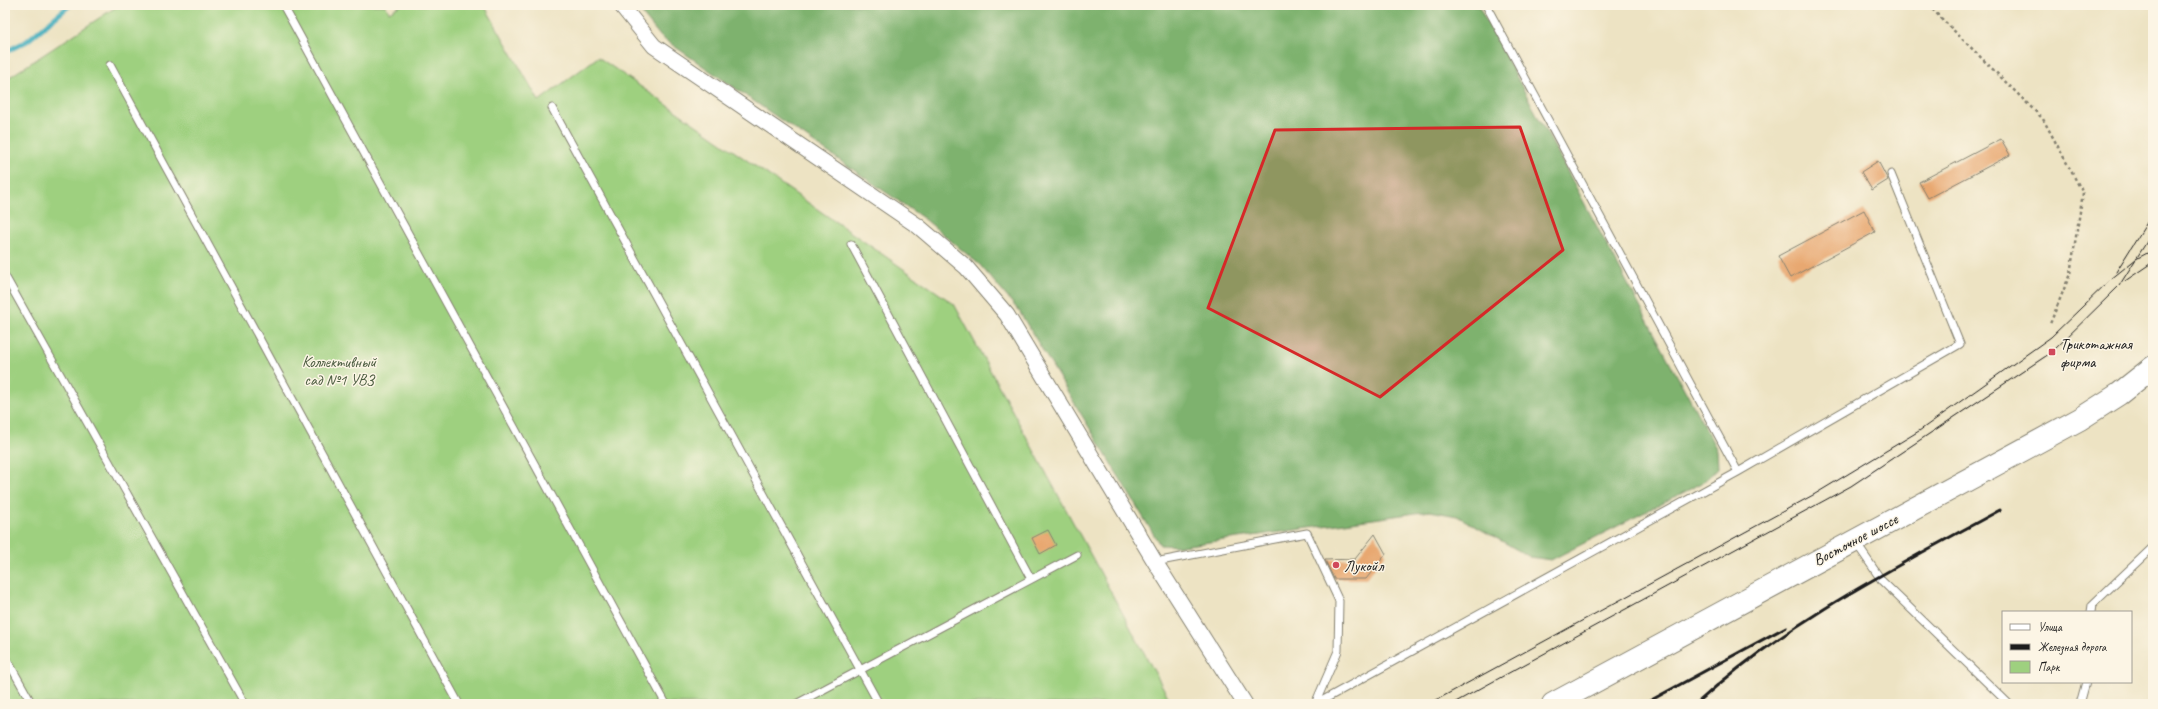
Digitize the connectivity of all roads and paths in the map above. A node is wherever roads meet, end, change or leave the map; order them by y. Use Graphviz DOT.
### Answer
graph roads {
  1 [pos="283,5"];
  2 [pos="621,5"];
  3 [pos="1486,5"];
  4 [pos="1928,5"];
  5 [pos="110,65"];
  6 [pos="552,108"];
  7 [pos="1891,174"];
  8 [pos="851,244"];
  9 [pos="5,276"];
  10 [pos="2050,324"];
  11 [pos="2153,367"];
  12 [pos="1738,472"];
  13 [pos="1854,540"];
  14 [pos="2153,547"];
  15 [pos="1077,555"];
  16 [pos="1155,562"];
  17 [pos="1031,579"];
  18 [pos="2091,611"];
  19 [pos="5,656"];
  20 [pos="860,670"];
  21 [pos="2086,683"];
  22 [pos="32,704"];
  23 [pos="244,704"];
  24 [pos="460,704"];
  25 [pos="666,704"];
  26 [pos="796,704"];
  27 [pos="880,704"];
  28 [pos="1245,704"];
  29 [pos="1316,704"];
  30 [pos="1553,704"];
  31 [pos="2009,704"];
  32 [pos="2080,704"];
  1 -- 25 [label="lane"];
  2 -- 16 [label="street"];
  3 -- 12 [label="lane"];
  4 -- 10 [label="path"];
  5 -- 24 [label="lane"];
  6 -- 20 [label="lane"];
  7 -- 12 [label="lane"];
  8 -- 17 [label="lane"];
  9 -- 23 [label="lane"];
  11 -- 13 [label="main road, Восточное шоссе"];
  12 -- 29 [label="lane"];
  13 -- 30 [label="main road, Восточное шоссе"];
  13 -- 31 [label="lane"];
  14 -- 18 [label="lane"];
  15 -- 17 [label="lane"];
  16 -- 28 [label="street"];
  16 -- 29 [label="lane"];
  17 -- 20 [label="lane"];
  19 -- 22 [label="lane"];
  20 -- 26 [label="lane"];
  20 -- 27 [label="lane"];
  21 -- 32 [label="lane"];
}
